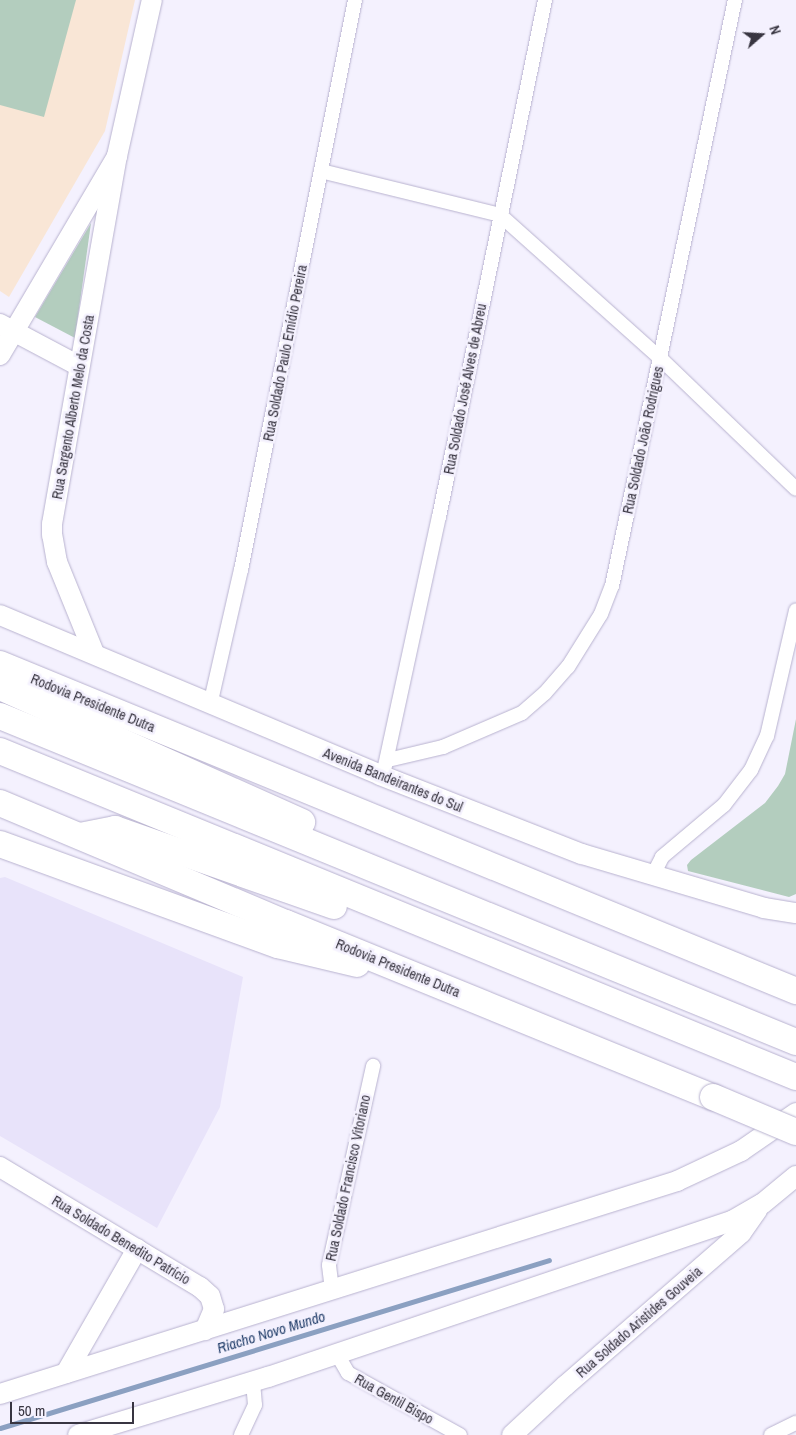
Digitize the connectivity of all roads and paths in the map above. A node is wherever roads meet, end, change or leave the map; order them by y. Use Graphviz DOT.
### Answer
graph roads {
  1 [pos="152,0"];
  2 [pos="355,0"];
  3 [pos="545,0"];
  4 [pos="735,0"];
  5 [pos="117,156"];
  6 [pos="321,171"];
  7 [pos="500,215"];
  8 [pos="7,328"];
  9 [pos="0,355"];
  10 [pos="661,359"];
  11 [pos="79,366"];
  12 [pos="796,489"];
  13 [pos="796,610"];
  14 [pos="0,615"];
  15 [pos="94,653"];
  16 [pos="0,664"];
  17 [pos="0,687"];
  18 [pos="210,704"];
  19 [pos="0,716"];
  20 [pos="0,751"];
  21 [pos="384,768"];
  22 [pos="0,803"];
  23 [pos="80,836"];
  24 [pos="0,844"];
  25 [pos="652,877"];
  26 [pos="397,880"];
  27 [pos="391,912"];
  28 [pos="796,914"];
  29 [pos="387,963"];
  30 [pos="796,992"];
  31 [pos="796,1042"];
  32 [pos="373,1066"];
  33 [pos="796,1077"];
  34 [pos="796,1113"];
  35 [pos="796,1132"];
  36 [pos="0,1167"];
  37 [pos="796,1176"];
  38 [pos="762,1204"];
  39 [pos="137,1249"];
  40 [pos="332,1290"];
  41 [pos="205,1330"];
  42 [pos="336,1354"];
  43 [pos="66,1373"];
  44 [pos="253,1381"];
  45 [pos="0,1394"];
  46 [pos="796,1423"];
  47 [pos="114,1431"];
  48 [pos="78,1435"];
  49 [pos="241,1435"];
  50 [pos="460,1435"];
  51 [pos="512,1435"];
  52 [pos="771,1435"];
  1 -- 5 [label="street, Rua Sargento Alberto Melo da Costa"];
  2 -- 6 [label="street, Rua Soldado Paulo Emídio Pereira"];
  3 -- 7 [label="street, Rua Soldado José Alves de Abreu"];
  4 -- 10 [label="street, Rua Soldado João Rodrigues"];
  5 -- 8 [label="street"];
  5 -- 11 [label="street, Rua Sargento Alberto Melo da Costa"];
  6 -- 7 [label="street"];
  6 -- 18 [label="street, Rua Soldado Paulo Emídio Pereira"];
  7 -- 10 [label="street"];
  7 -- 21 [label="street, Rua Soldado José Alves de Abreu"];
  8 -- 9 [label="street"];
  8 -- 11 [label="street"];
  10 -- 12 [label="street"];
  10 -- 21 [label="street, Rua Soldado João Rodrigues"];
  11 -- 15 [label="street, Rua Sargento Alberto Melo da Costa"];
  13 -- 25 [label="street"];
  14 -- 15 [label="street, Avenida Bandeirantes do Sul"];
  15 -- 18 [label="street, Avenida Bandeirantes do Sul"];
  16 -- 30 [label="highway, Rodovia Presidente Dutra"];
  17 -- 26 [label="highway"];
  18 -- 21 [label="street, Avenida Bandeirantes do Sul"];
  19 -- 26 [label="highway"];
  20 -- 27 [label="highway"];
  21 -- 25 [label="street, Avenida Bandeirantes do Sul"];
  22 -- 23 [label="highway, Rodovia Presidente Dutra"];
  23 -- 27 [label="highway"];
  23 -- 29 [label="highway, Rodovia Presidente Dutra"];
  24 -- 29 [label="highway"];
  25 -- 28 [label="street, Avenida Bandeirantes do Sul"];
  26 -- 31 [label="highway"];
  27 -- 33 [label="highway"];
  29 -- 35 [label="highway, Rodovia Presidente Dutra, bridge"];
  32 -- 40 [label="street, Rua Soldado Francisco Vitoriano"];
  34 -- 40 [label="street"];
  36 -- 39 [label="street, Rua Soldado Benedito Patrício"];
  37 -- 38 [label="street"];
  38 -- 42 [label="street"];
  38 -- 51 [label="street, Rua Soldado Aristides Gouveia"];
  39 -- 41 [label="street, Rua Soldado Benedito Patrício"];
  39 -- 43 [label="street"];
  40 -- 41 [label="street"];
  41 -- 43 [label="street"];
  42 -- 44 [label="street"];
  42 -- 50 [label="street, Rua Gentil Bispo"];
  43 -- 45 [label="street"];
  44 -- 47 [label="street"];
  44 -- 49 [label="street"];
  46 -- 52 [label="street"];
  47 -- 48 [label="street"];
}
